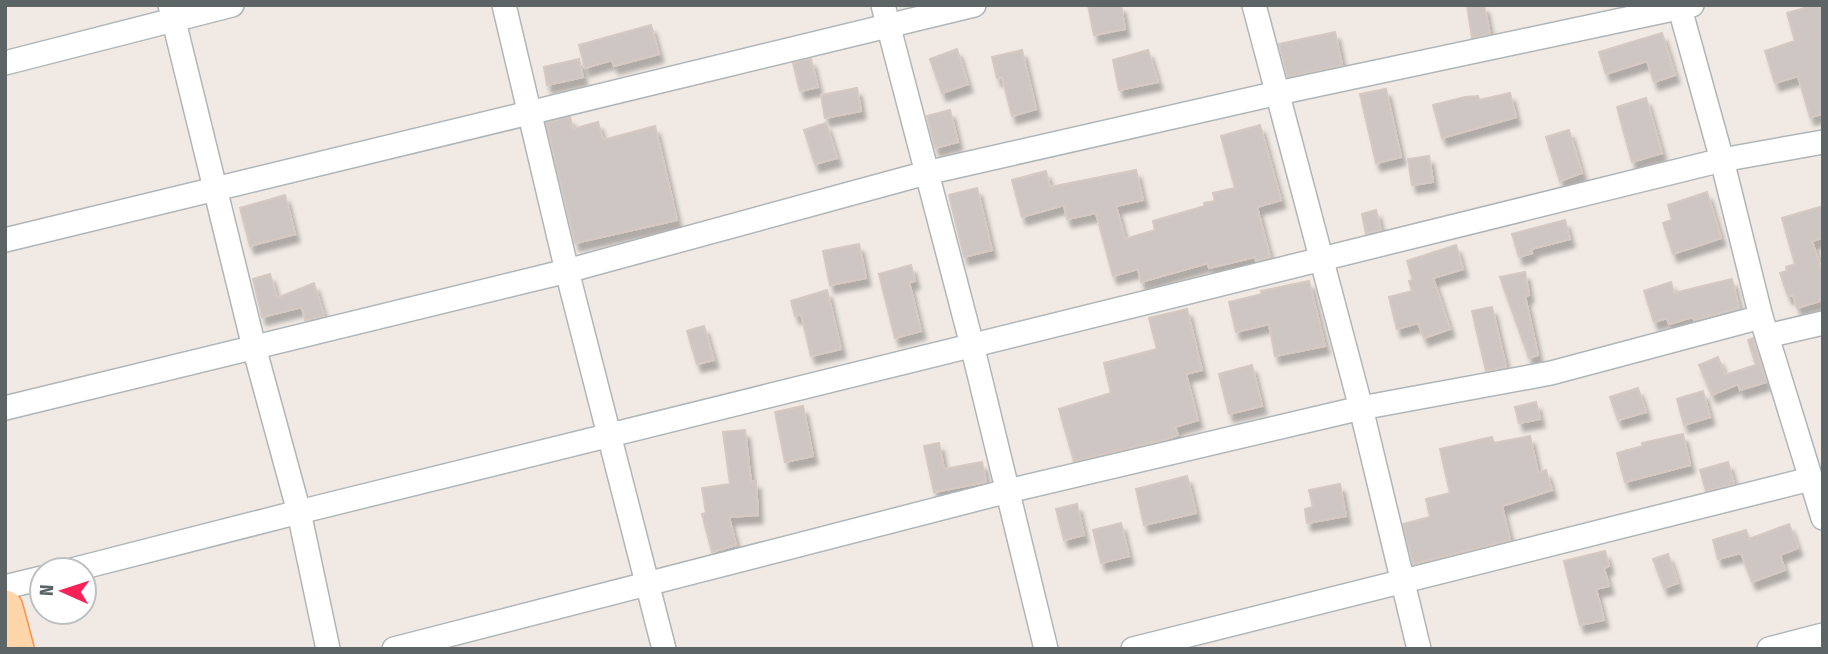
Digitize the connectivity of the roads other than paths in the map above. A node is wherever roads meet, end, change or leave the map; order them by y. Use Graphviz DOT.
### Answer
graph roads {
  1 [pos="232,5"];
  2 [pos="504,5"];
  3 [pos="974,5"];
  4 [pos="1254,5"];
  5 [pos="1684,6"];
  6 [pos="172,13"];
  7 [pos="886,16"];
  8 [pos="5,63"];
  9 [pos="1278,93"];
  10 [pos="530,113"];
  11 [pos="1823,142"];
  12 [pos="1722,160"];
  13 [pos="926,173"];
  14 [pos="216,189"];
  15 [pos="5,240"];
  16 [pos="1322,259"];
  17 [pos="567,271"];
  18 [pos="1823,323"];
  19 [pos="1764,327"];
  20 [pos="972,345"];
  21 [pos="254,347"];
  22 [pos="5,408"];
  23 [pos="1361,408"];
  24 [pos="609,435"];
  25 [pos="1810,479"];
  26 [pos="1008,491"];
  27 [pos="299,512"];
  28 [pos="1823,518"];
  29 [pos="98,563"];
  30 [pos="28,581"];
  31 [pos="1402,581"];
  32 [pos="647,584"];
  33 [pos="5,587"];
  34 [pos="5,608"];
  35 [pos="1823,635"];
  36 [pos="16,649"];
  37 [pos="328,649"];
  38 [pos="394,649"];
  39 [pos="664,649"];
  40 [pos="1046,649"];
  41 [pos="1133,649"];
  42 [pos="1419,649"];
  43 [pos="1769,649"];
  1 -- 6 [label="street"];
  2 -- 10 [label="street"];
  3 -- 7 [label="street"];
  4 -- 9 [label="street"];
  5 -- 9 [label="street"];
  5 -- 12 [label="street"];
  6 -- 8 [label="street"];
  6 -- 14 [label="street"];
  7 -- 10 [label="street"];
  7 -- 13 [label="street"];
  9 -- 13 [label="street"];
  9 -- 16 [label="street"];
  10 -- 14 [label="street"];
  10 -- 17 [label="street"];
  11 -- 12 [label="street"];
  12 -- 16 [label="street"];
  12 -- 19 [label="street"];
  13 -- 17 [label="street"];
  13 -- 20 [label="street"];
  14 -- 15 [label="street"];
  14 -- 21 [label="street"];
  16 -- 20 [label="street"];
  16 -- 23 [label="street"];
  17 -- 21 [label="street"];
  17 -- 24 [label="street"];
  18 -- 19 [label="street"];
  19 -- 23 [label="street"];
  19 -- 25 [label="street"];
  20 -- 24 [label="street"];
  20 -- 26 [label="street"];
  21 -- 22 [label="street"];
  21 -- 27 [label="street"];
  23 -- 26 [label="street"];
  23 -- 31 [label="street"];
  24 -- 27 [label="street"];
  24 -- 32 [label="street"];
  25 -- 28 [label="street"];
  25 -- 31 [label="street"];
  26 -- 32 [label="street"];
  26 -- 40 [label="street"];
  27 -- 29 [label="street"];
  27 -- 37 [label="street"];
  30 -- 33 [label="street"];
  31 -- 41 [label="street"];
  31 -- 42 [label="street"];
  32 -- 38 [label="street"];
  32 -- 39 [label="street"];
  34 -- 36 [label="main road"];
  35 -- 43 [label="street"];
}
